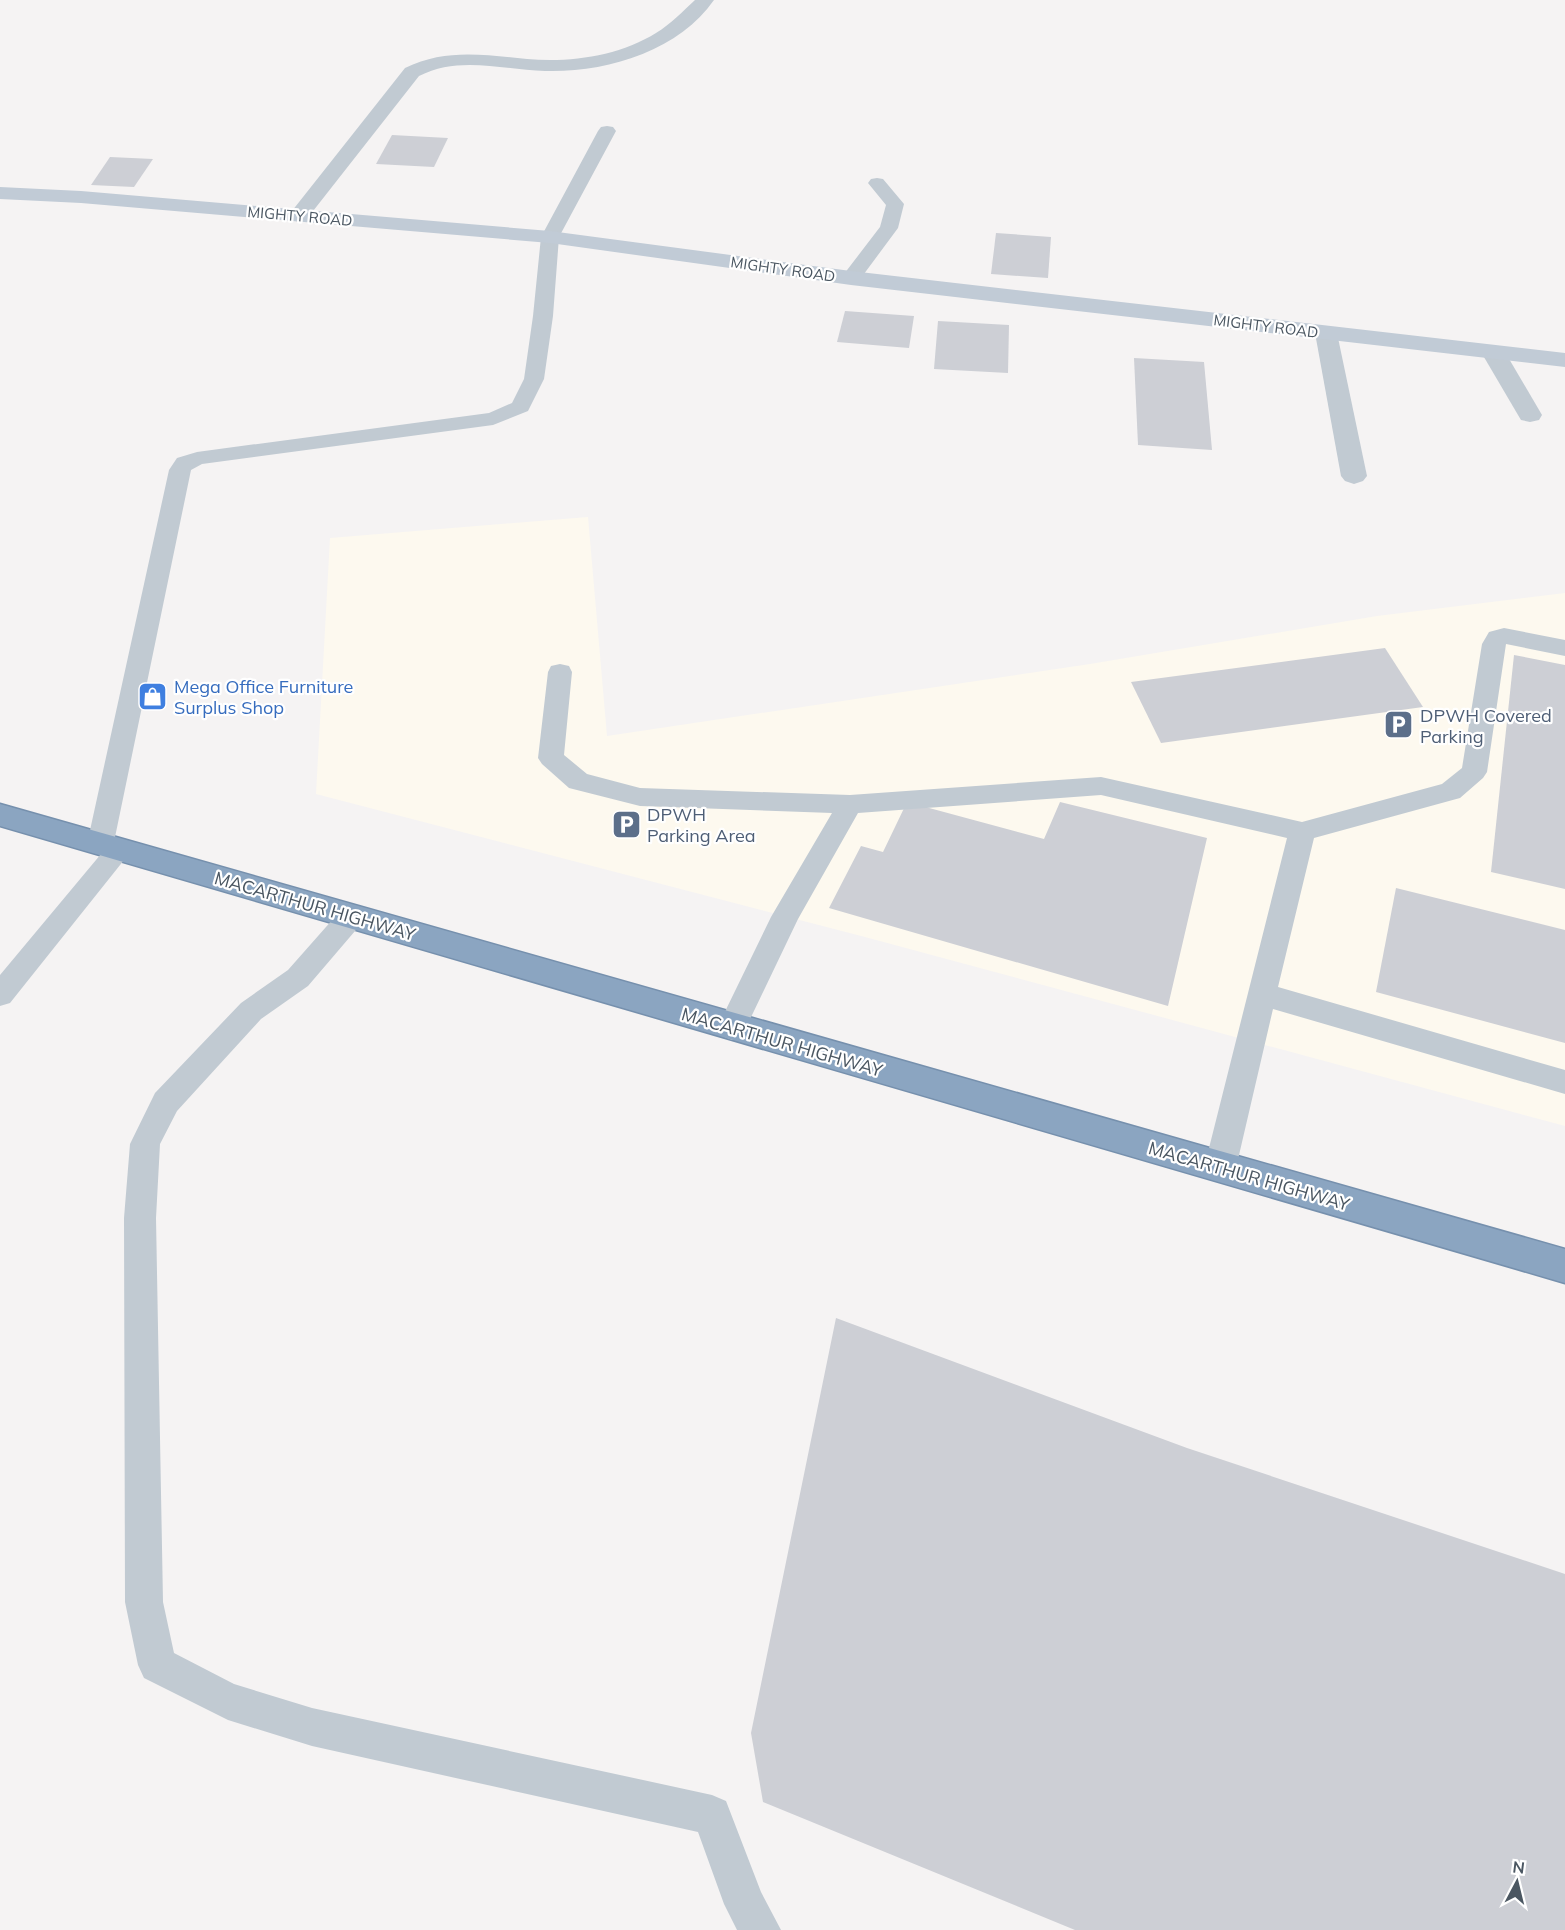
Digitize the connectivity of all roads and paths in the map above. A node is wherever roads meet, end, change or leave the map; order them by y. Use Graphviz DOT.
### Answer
graph roads {
  1 [pos="705,0"];
  2 [pos="607,131"];
  3 [pos="877,183"];
  4 [pos="0,193"];
  5 [pos="299,216"];
  6 [pos="550,237"];
  7 [pos="851,278"];
  8 [pos="1326,333"];
  9 [pos="1493,352"];
  10 [pos="1565,360"];
  11 [pos="1530,416"];
  12 [pos="1353,476"];
  13 [pos="1565,648"];
  14 [pos="560,672"];
  15 [pos="850,804"];
  16 [pos="0,815"];
  17 [pos="1302,832"];
  18 [pos="110,847"];
  19 [pos="351,917"];
  20 [pos="1262,994"];
  21 [pos="0,995"];
  22 [pos="732,1028"];
  23 [pos="1565,1082"];
  24 [pos="1220,1168"];
  25 [pos="1565,1266"];
  26 [pos="760,1930"];
  1 -- 5 [label="street"];
  2 -- 6 [label="lane"];
  3 -- 7 [label="lane"];
  4 -- 5 [label="street, MIGHTY ROAD"];
  5 -- 6 [label="street, MIGHTY ROAD"];
  6 -- 7 [label="street, MIGHTY ROAD"];
  6 -- 18 [label="lane"];
  7 -- 8 [label="street, MIGHTY ROAD"];
  8 -- 9 [label="street, MIGHTY ROAD"];
  8 -- 12 [label="street"];
  9 -- 10 [label="street, MIGHTY ROAD"];
  9 -- 11 [label="street"];
  13 -- 17 [label="lane"];
  14 -- 15 [label="lane"];
  15 -- 17 [label="lane"];
  15 -- 22 [label="lane"];
  16 -- 18 [label="highway, MACARTHUR HIGHWAY"];
  17 -- 20 [label="lane"];
  18 -- 19 [label="highway, MACARTHUR HIGHWAY"];
  18 -- 21 [label="lane"];
  19 -- 22 [label="highway, MACARTHUR HIGHWAY"];
  19 -- 26 [label="lane"];
  20 -- 23 [label="lane"];
  20 -- 24 [label="lane"];
  22 -- 24 [label="highway, MACARTHUR HIGHWAY"];
  24 -- 25 [label="highway, MACARTHUR HIGHWAY"];
}
